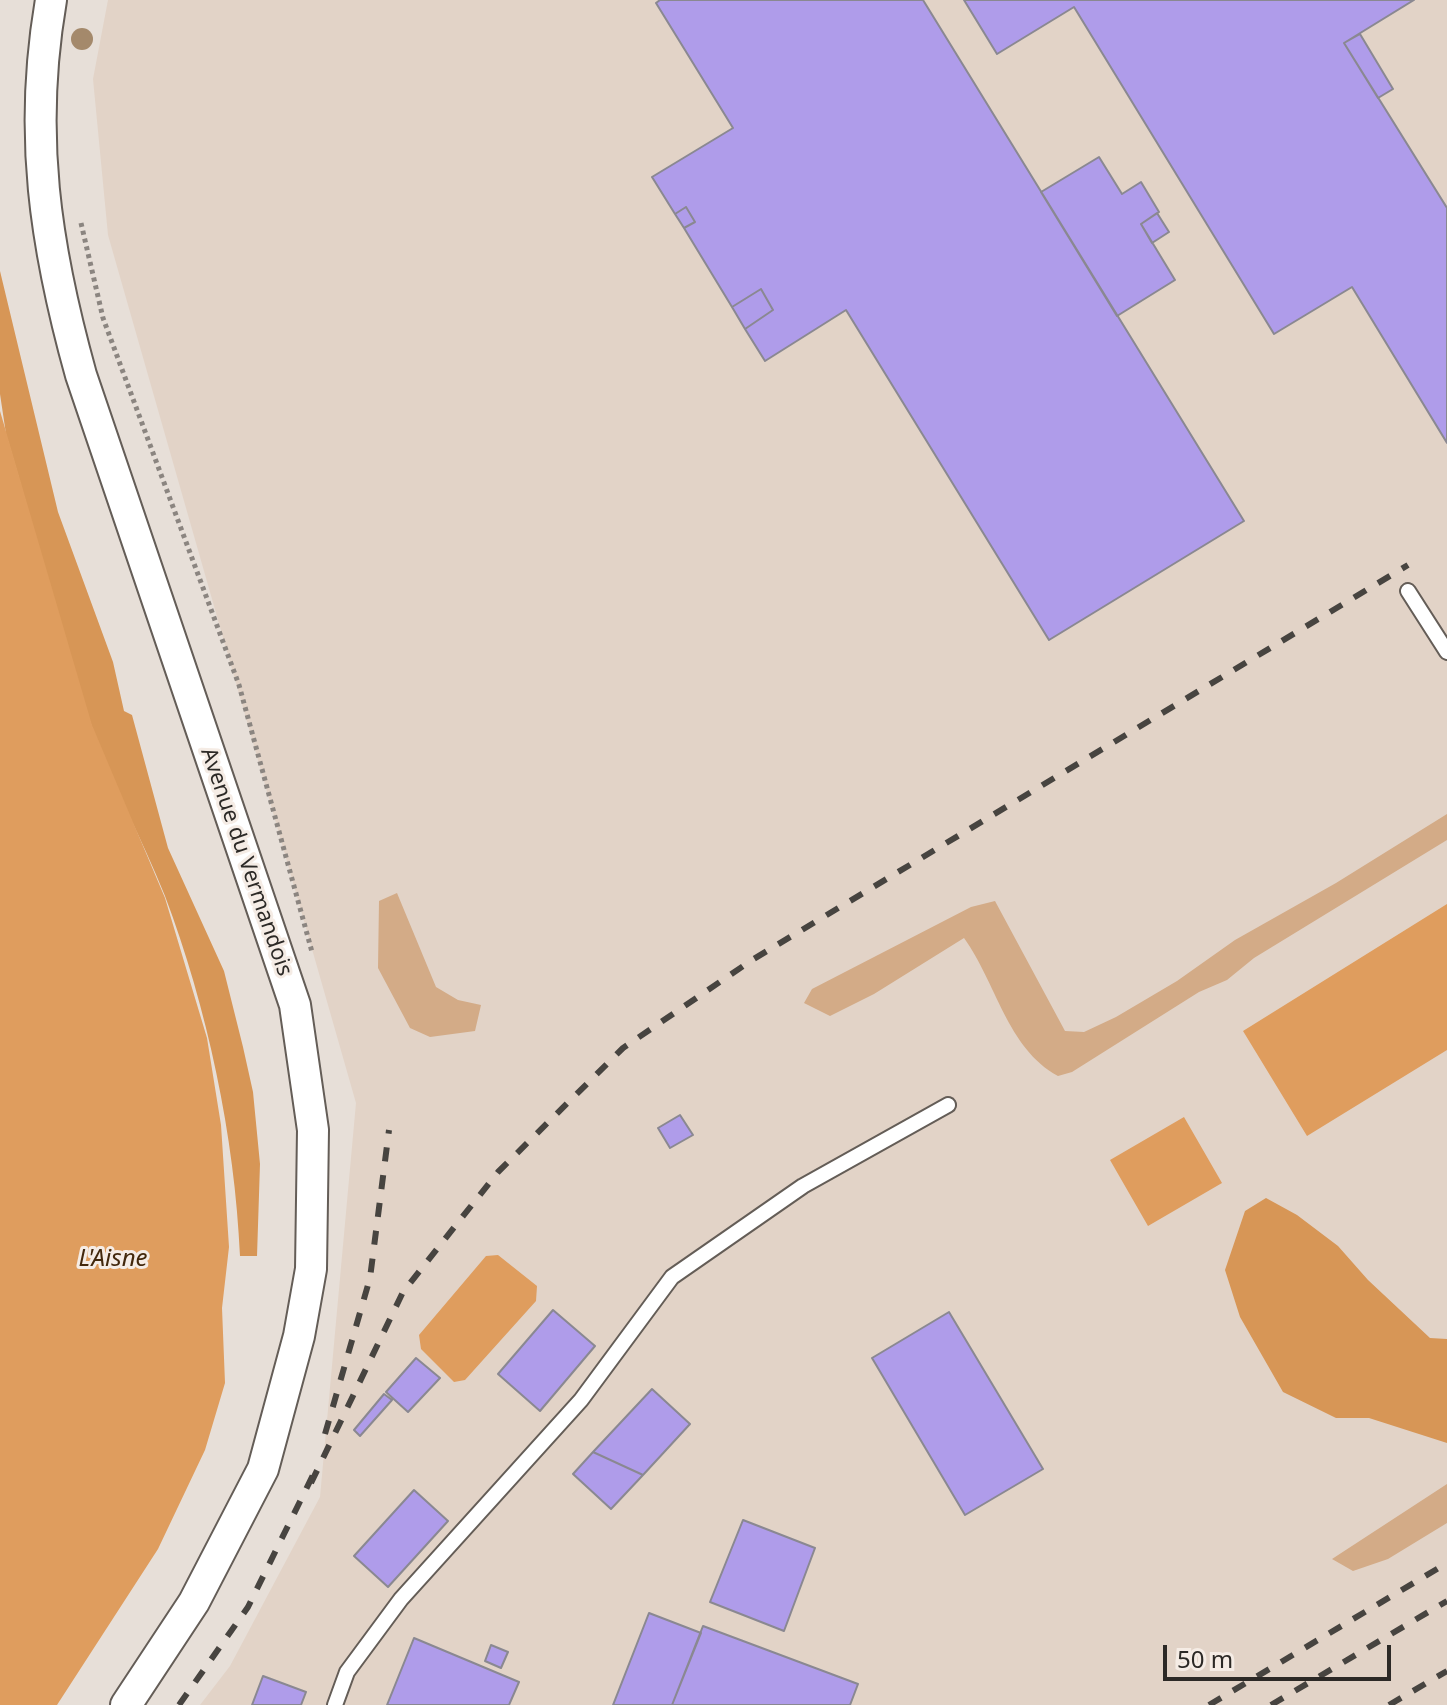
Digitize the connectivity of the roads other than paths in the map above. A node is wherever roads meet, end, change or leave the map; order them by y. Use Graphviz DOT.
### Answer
graph roads {
  1 [pos="51,0"];
  2 [pos="1408,591"];
  3 [pos="1447,652"];
  4 [pos="948,1105"];
  5 [pos="126,1705"];
  6 [pos="335,1705"];
  1 -- 5 [label="street, Avenue du Vermandois"];
  2 -- 3 [label="lane"];
  4 -- 6 [label="lane"];
}
